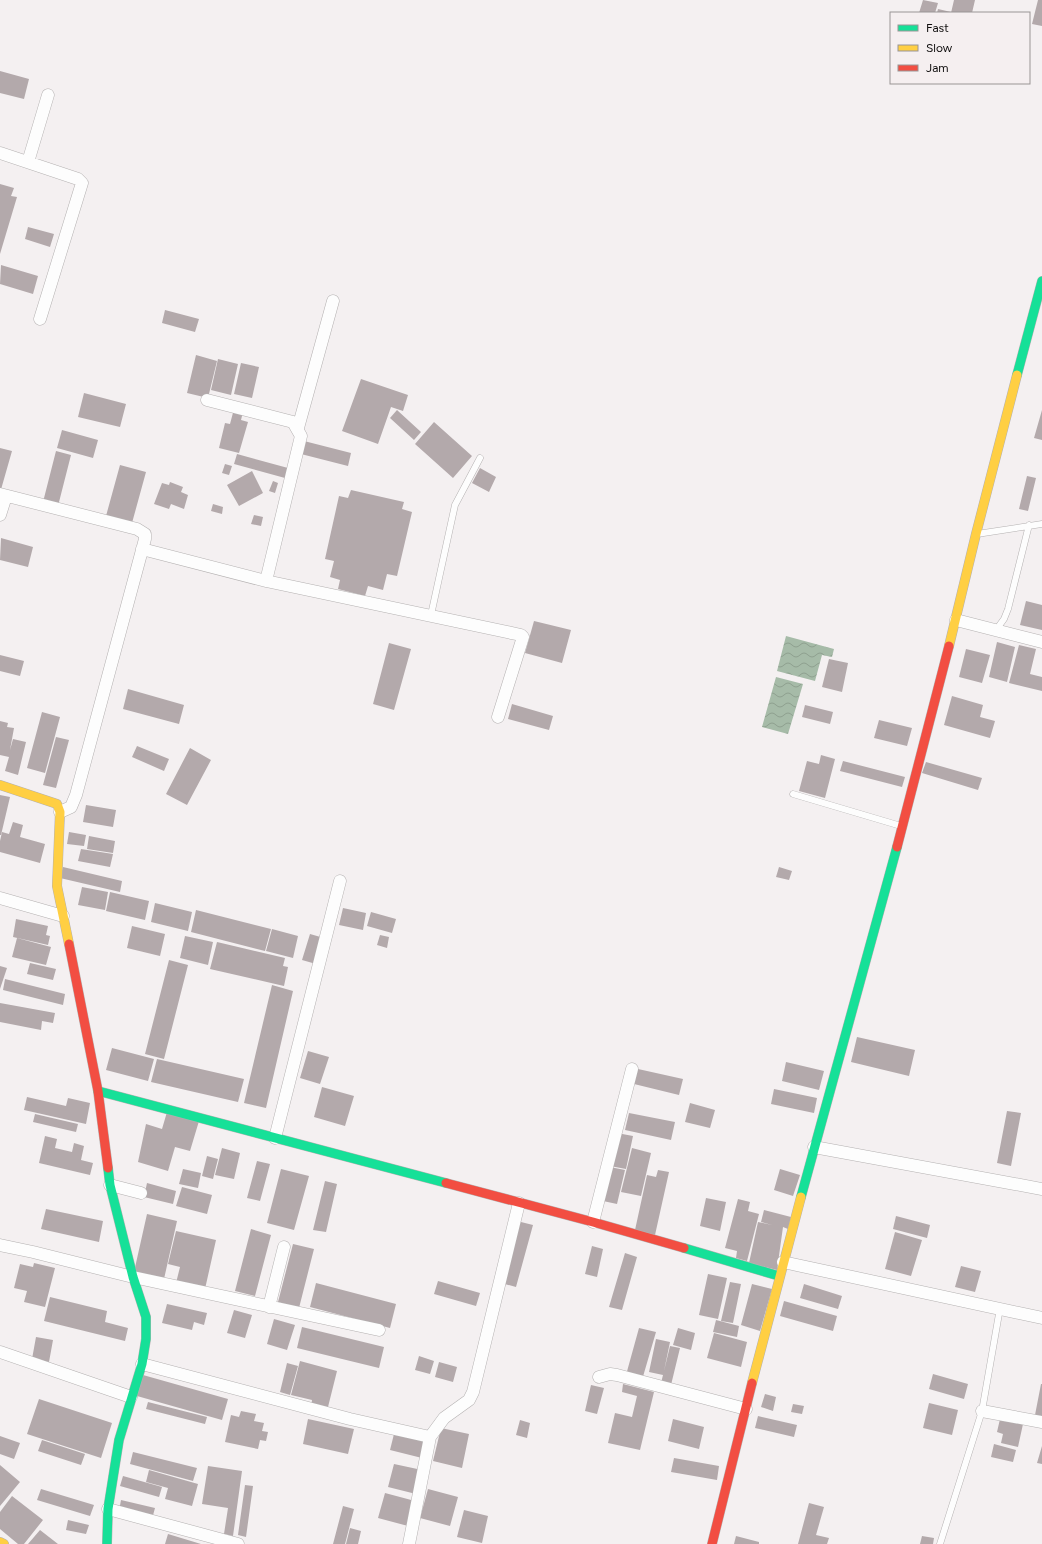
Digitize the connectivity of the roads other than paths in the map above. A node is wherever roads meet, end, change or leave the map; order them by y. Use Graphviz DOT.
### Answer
graph roads {
  1 [pos="48,95"];
  2 [pos="0,153"];
  3 [pos="28,162"];
  4 [pos="1042,281"];
  5 [pos="333,301"];
  6 [pos="40,319"];
  7 [pos="208,400"];
  8 [pos="298,428"];
  9 [pos="480,458"];
  10 [pos="3,495"];
  11 [pos="0,515"];
  12 [pos="1042,524"];
  13 [pos="1029,525"];
  14 [pos="976,534"];
  15 [pos="142,549"];
  16 [pos="266,581"];
  17 [pos="430,615"];
  18 [pos="956,620"];
  19 [pos="996,630"];
  20 [pos="1042,642"];
  21 [pos="498,717"];
  22 [pos="0,785"];
  23 [pos="793,794"];
  24 [pos="60,812"];
  25 [pos="903,826"];
  26 [pos="340,881"];
  27 [pos="0,898"];
  28 [pos="63,916"];
  29 [pos="632,1069"];
  30 [pos="98,1092"];
  31 [pos="275,1138"];
  32 [pos="814,1147"];
  33 [pos="110,1185"];
  34 [pos="1042,1189"];
  35 [pos="140,1193"];
  36 [pos="518,1203"];
  37 [pos="592,1222"];
  38 [pos="0,1245"];
  39 [pos="284,1247"];
  40 [pos="783,1262"];
  41 [pos="779,1276"];
  42 [pos="133,1278"];
  43 [pos="269,1307"];
  44 [pos="1000,1308"];
  45 [pos="1042,1318"];
  46 [pos="380,1330"];
  47 [pos="0,1352"];
  48 [pos="142,1364"];
  49 [pos="599,1377"];
  50 [pos="131,1397"];
  51 [pos="746,1409"];
  52 [pos="982,1411"];
  53 [pos="1042,1422"];
  54 [pos="430,1437"];
  55 [pos="108,1509"];
  56 [pos="0,1542"];
  57 [pos="4,1544"];
  58 [pos="107,1544"];
  59 [pos="238,1544"];
  60 [pos="409,1544"];
  61 [pos="712,1544"];
  62 [pos="940,1544"];
  1 -- 3 [label="street"];
  2 -- 3 [label="street"];
  3 -- 6 [label="street"];
  4 -- 14 [label="street"];
  5 -- 8 [label="street"];
  7 -- 8 [label="street"];
  8 -- 16 [label="street"];
  9 -- 17 [label="lane"];
  10 -- 11 [label="street"];
  10 -- 15 [label="street"];
  12 -- 13 [label="lane"];
  13 -- 14 [label="lane"];
  13 -- 19 [label="lane"];
  14 -- 18 [label="street"];
  15 -- 16 [label="street"];
  15 -- 24 [label="street"];
  16 -- 17 [label="street"];
  17 -- 21 [label="street"];
  18 -- 19 [label="street"];
  18 -- 25 [label="street"];
  19 -- 20 [label="street"];
  22 -- 24 [label="street"];
  23 -- 25 [label="lane"];
  24 -- 28 [label="street"];
  25 -- 32 [label="street"];
  26 -- 31 [label="street"];
  27 -- 28 [label="street"];
  28 -- 30 [label="street"];
  29 -- 37 [label="street"];
  30 -- 31 [label="street"];
  30 -- 33 [label="street"];
  31 -- 36 [label="street"];
  32 -- 34 [label="street"];
  32 -- 40 [label="street"];
  33 -- 35 [label="street"];
  33 -- 42 [label="street"];
  36 -- 37 [label="street"];
  36 -- 54 [label="street"];
  37 -- 41 [label="street"];
  38 -- 42 [label="street"];
  39 -- 43 [label="street"];
  40 -- 41 [label="street"];
  40 -- 44 [label="street"];
  41 -- 51 [label="street"];
  42 -- 43 [label="street"];
  42 -- 48 [label="street"];
  43 -- 46 [label="street"];
  44 -- 45 [label="street"];
  44 -- 52 [label="lane"];
  47 -- 50 [label="street"];
  48 -- 50 [label="street"];
  48 -- 54 [label="street"];
  49 -- 51 [label="street"];
  50 -- 55 [label="street"];
  51 -- 61 [label="street"];
  52 -- 53 [label="street"];
  52 -- 62 [label="lane"];
  54 -- 60 [label="street"];
  55 -- 58 [label="street"];
  55 -- 59 [label="street"];
  56 -- 57 [label="street"];
}
